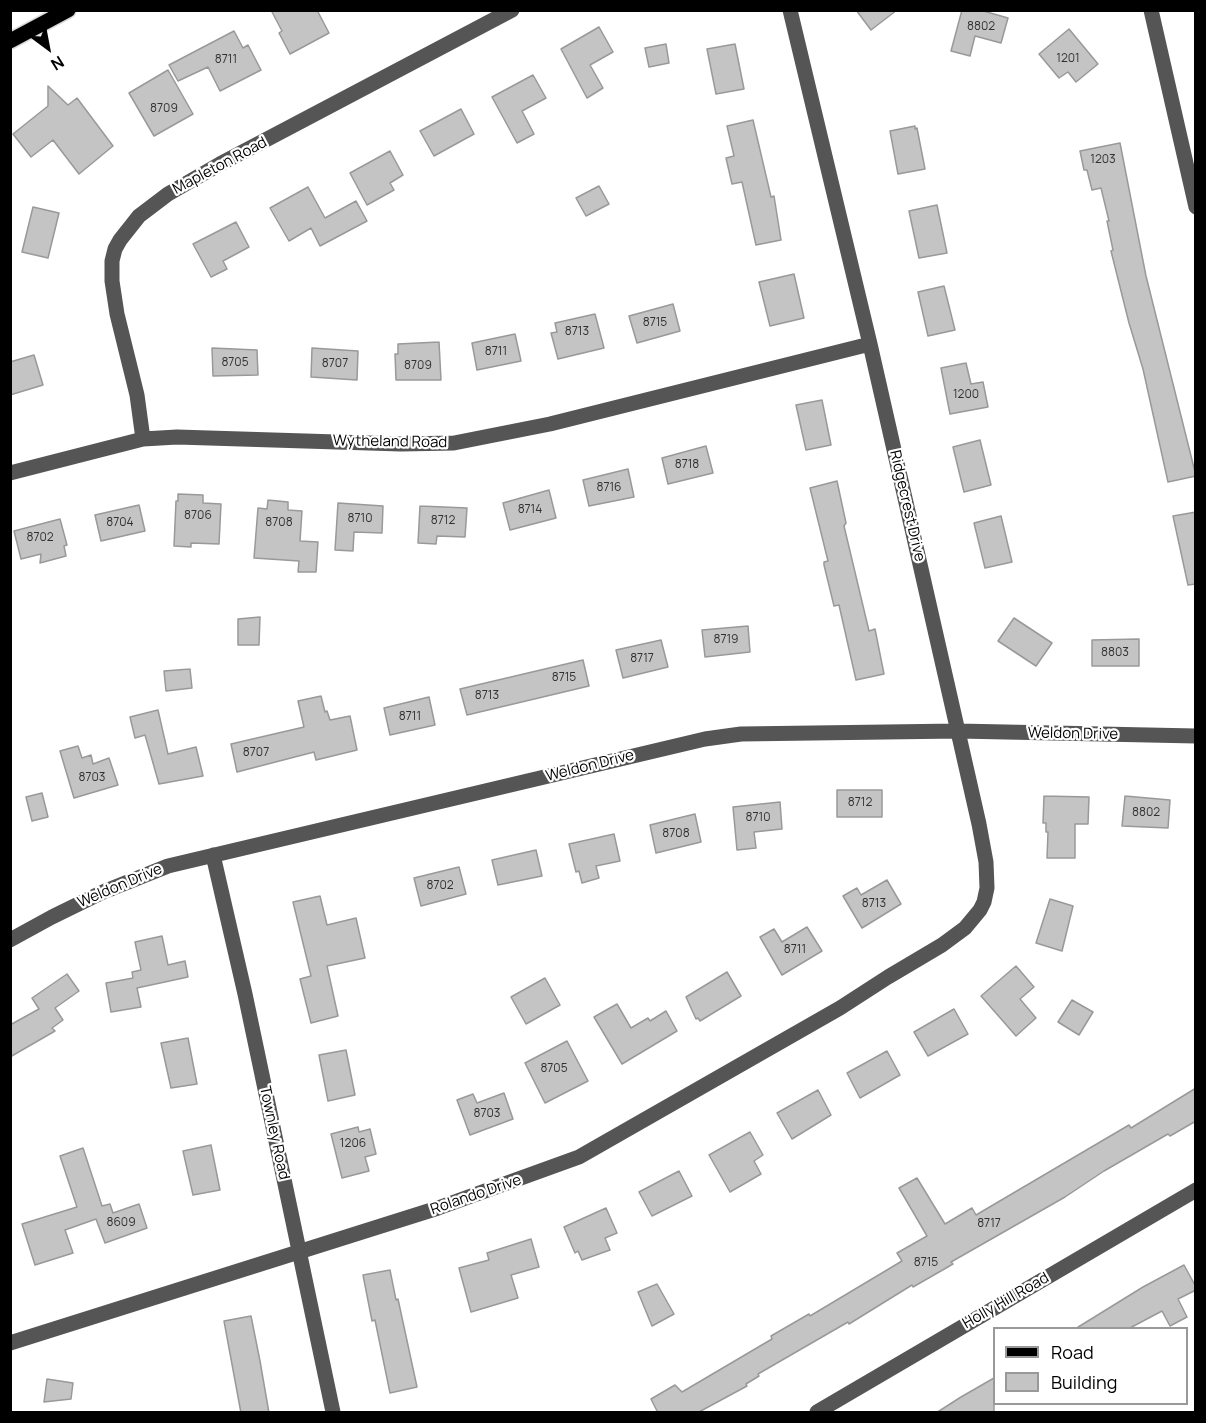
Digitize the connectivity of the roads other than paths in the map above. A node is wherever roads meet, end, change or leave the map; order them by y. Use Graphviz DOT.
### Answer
graph roads {
  1 [pos="69,10"];
  2 [pos="512,10"];
  3 [pos="790,10"];
  4 [pos="1151,10"];
  5 [pos="10,41"];
  6 [pos="1196,207"];
  7 [pos="870,344"];
  8 [pos="143,439"];
  9 [pos="10,473"];
  10 [pos="958,731"];
  11 [pos="1196,736"];
  12 [pos="213,855"];
  13 [pos="10,940"];
  14 [pos="905,966"];
  15 [pos="1196,1190"];
  16 [pos="299,1252"];
  17 [pos="10,1343"];
  18 [pos="333,1413"];
  19 [pos="817,1413"];
  1 -- 5 [label="main road"];
  2 -- 8 [label="street, Mapleton Road"];
  3 -- 7 [label="street, Ridgecrest Drive"];
  4 -- 6 [label="street"];
  7 -- 8 [label="street, Wytheland Road"];
  7 -- 10 [label="street, Ridgecrest Drive"];
  8 -- 9 [label="street, Wytheland Road"];
  10 -- 11 [label="street, Weldon Drive"];
  10 -- 12 [label="street, Weldon Drive"];
  10 -- 14 [label="street, Ridgecrest Drive"];
  12 -- 13 [label="street, Weldon Drive"];
  12 -- 16 [label="street, Townley Road"];
  14 -- 16 [label="street, Rolando Drive"];
  15 -- 19 [label="street, Holly Hill Road"];
  16 -- 17 [label="street, Rolando Drive"];
  16 -- 18 [label="street, Townley Road"];
}
